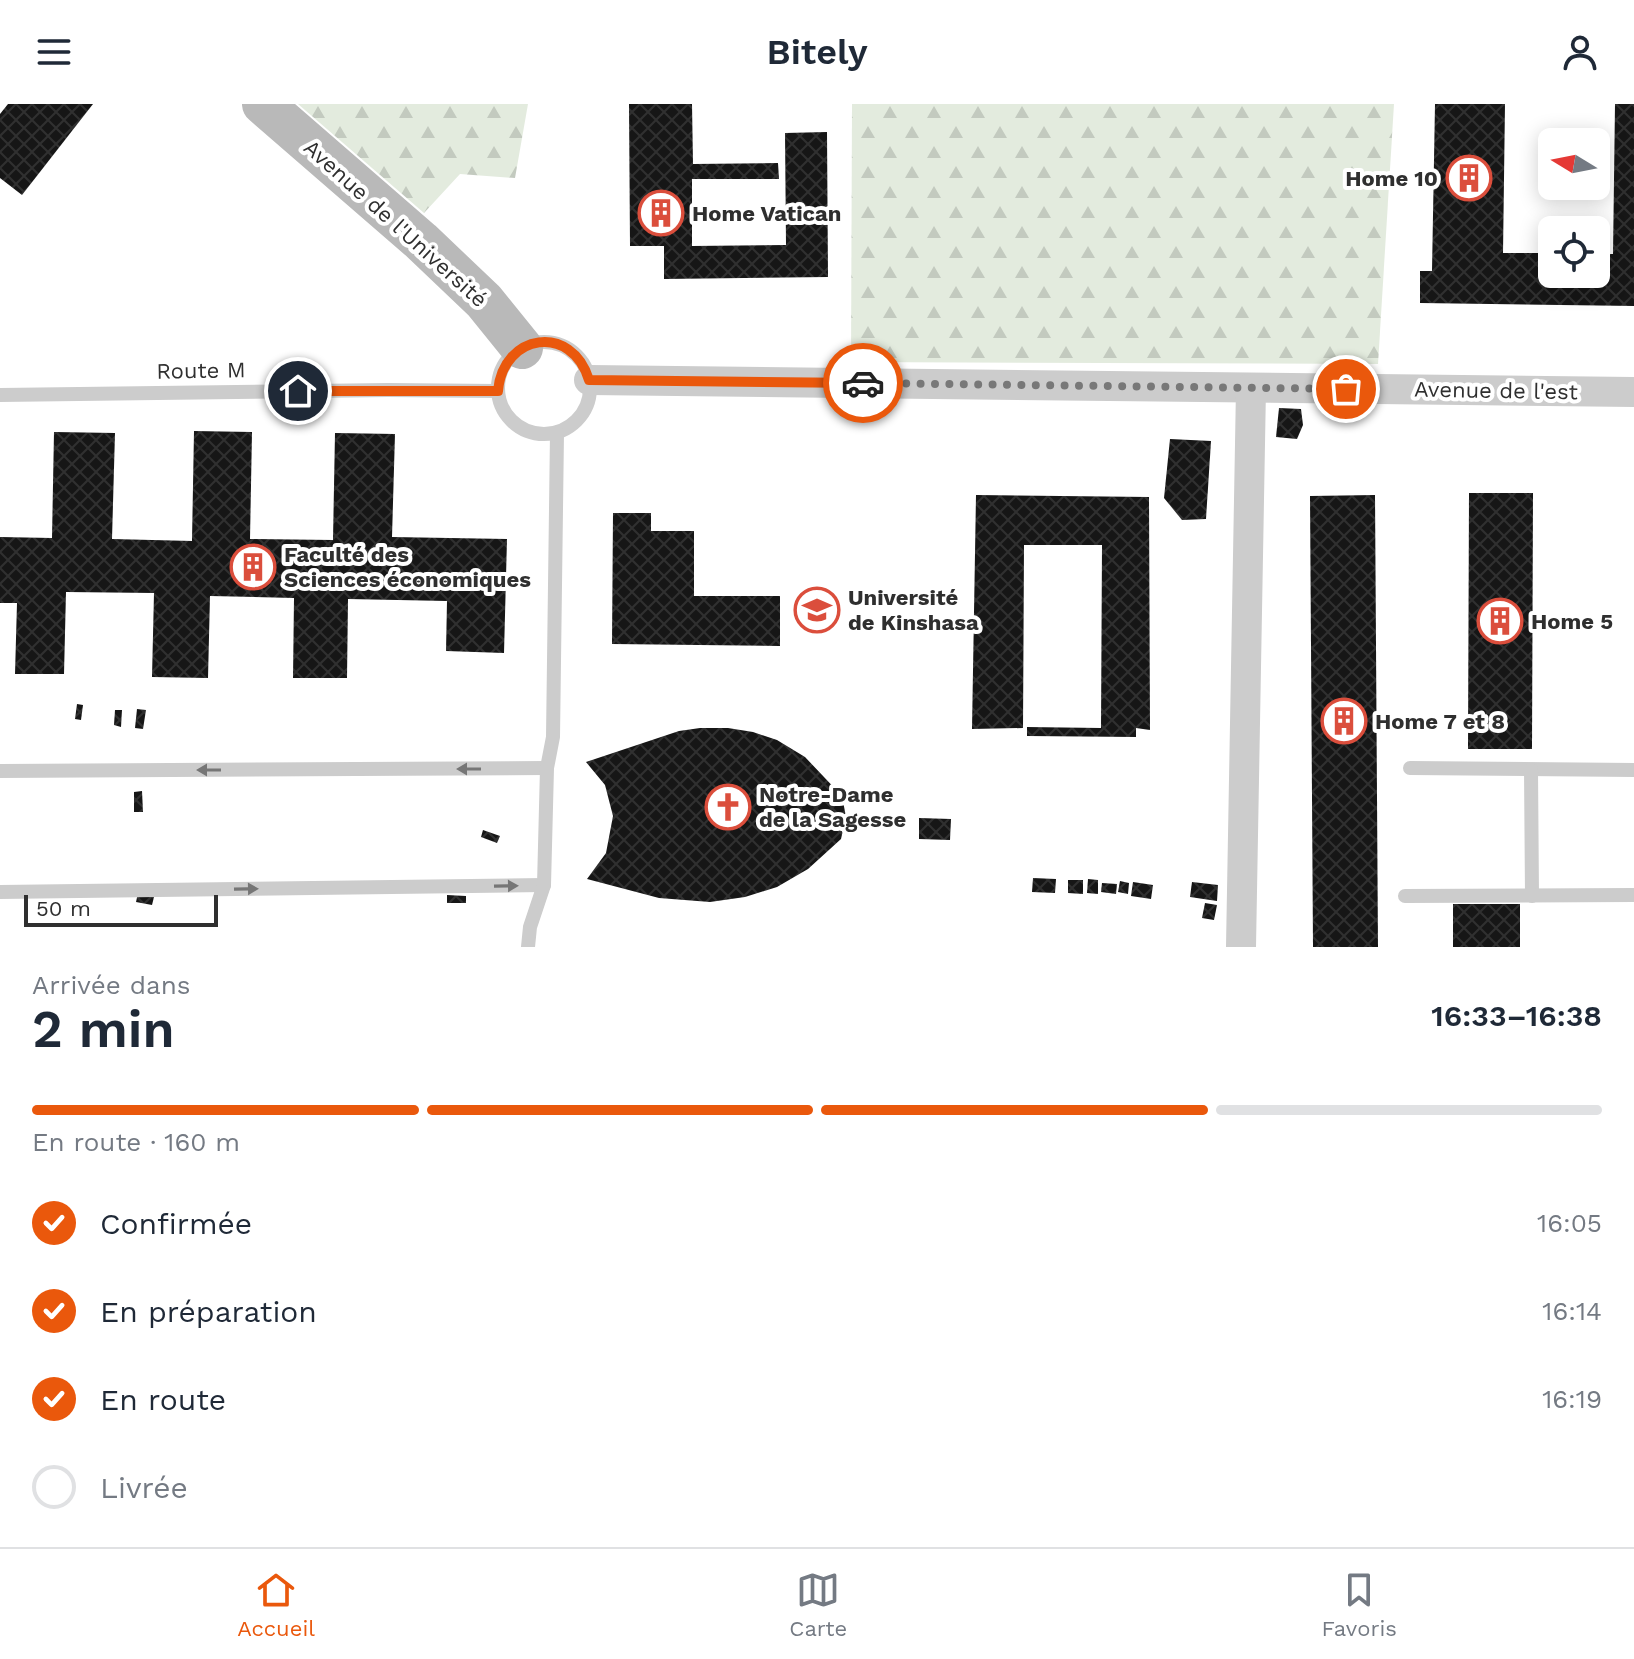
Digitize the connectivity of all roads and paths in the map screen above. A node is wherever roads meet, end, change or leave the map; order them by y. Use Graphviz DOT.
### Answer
graph roads {
  1 [pos="263,104"];
  2 [pos="522,348"];
  3 [pos="589,380"];
  4 [pos="1251,388"];
  5 [pos="498,391"];
  6 [pos="1634,392"];
  7 [pos="0,395"];
  8 [pos="557,433"];
  9 [pos="547,768"];
  10 [pos="1410,768"];
  11 [pos="1531,770"];
  12 [pos="1634,770"];
  13 [pos="0,771"];
  14 [pos="544,885"];
  15 [pos="0,892"];
  16 [pos="1634,895"];
  17 [pos="1405,896"];
  18 [pos="1532,896"];
  19 [pos="528,947"];
  20 [pos="1241,947"];
  1 -- 2 [label="street, Avenue de l'Université"];
  2 -- 3 [label="lane"];
  2 -- 5 [label="lane"];
  3 -- 4 [label="street, Avenue de l'est"];
  3 -- 8 [label="lane"];
  4 -- 6 [label="street, Avenue de l'est"];
  4 -- 20 [label="street"];
  5 -- 7 [label="lane, Route M"];
  5 -- 8 [label="lane"];
  8 -- 9 [label="lane"];
  9 -- 13 [label="lane, one-way"];
  9 -- 14 [label="lane"];
  10 -- 11 [label="lane"];
  11 -- 12 [label="lane"];
  11 -- 18 [label="lane"];
  15 -- 14 [label="lane, one-way"];
  14 -- 19 [label="lane"];
  16 -- 18 [label="lane"];
  17 -- 18 [label="lane"];
}
